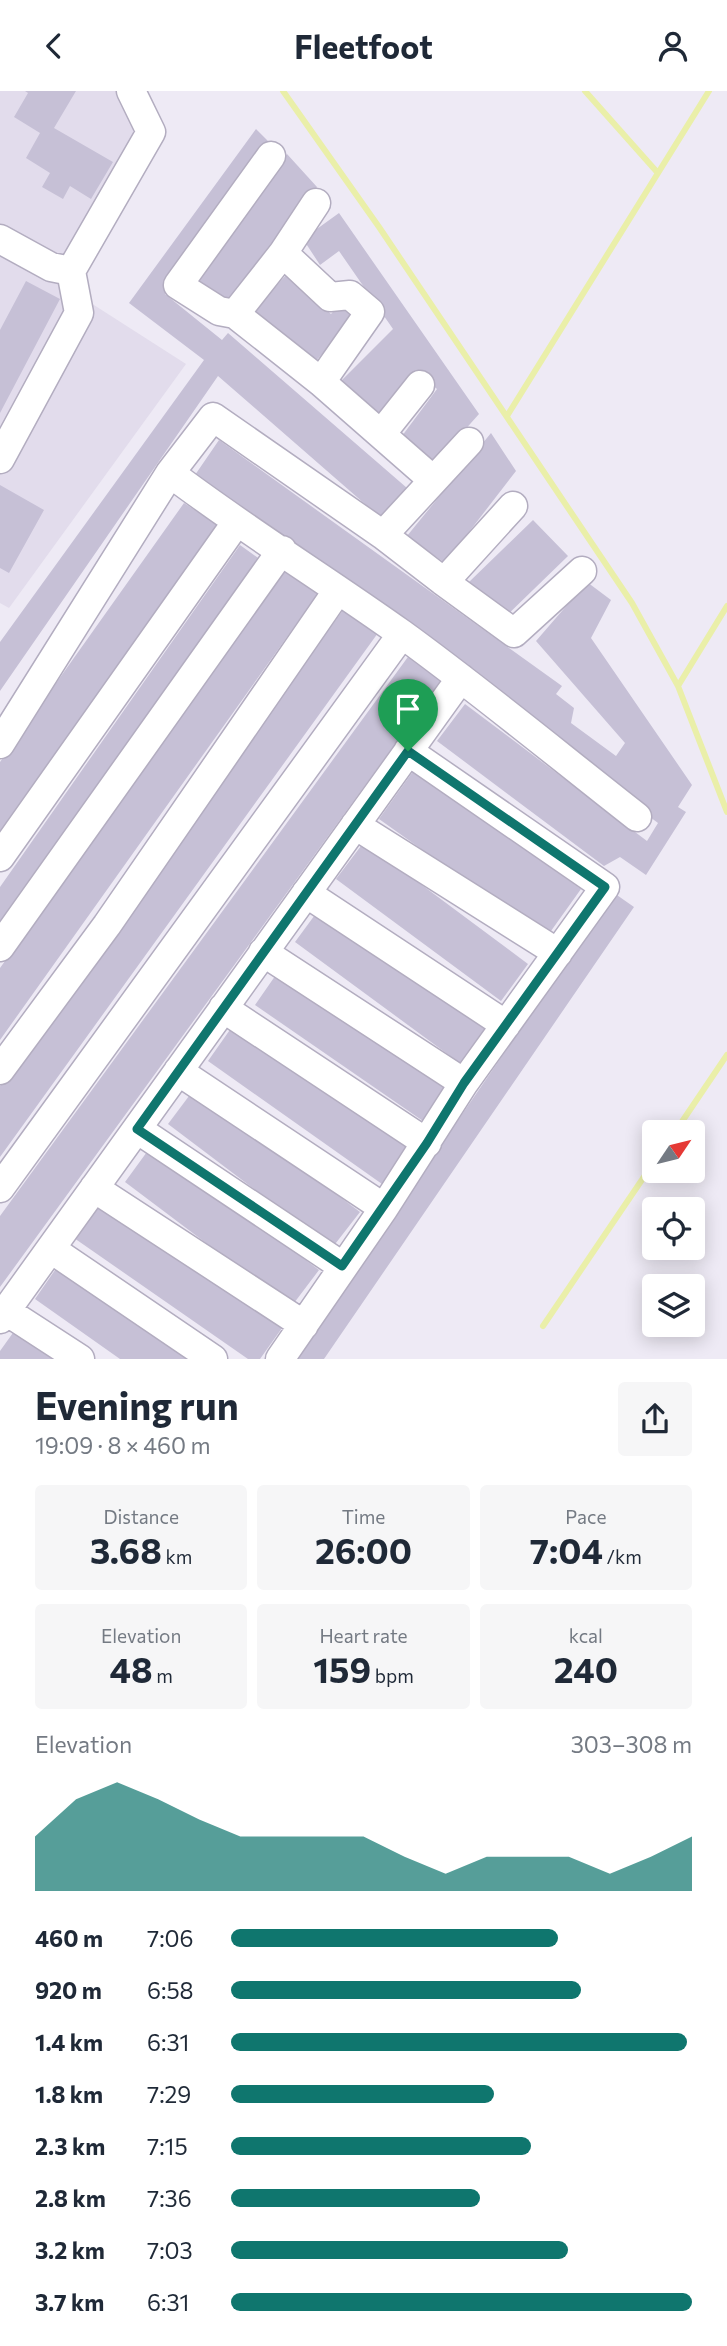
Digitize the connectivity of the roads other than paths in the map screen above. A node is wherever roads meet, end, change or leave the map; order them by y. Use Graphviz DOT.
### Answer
graph roads {
  1 [pos="131,91"];
  2 [pos="271,156"];
  3 [pos="316,203"];
  4 [pos="0,239"];
  5 [pos="283,253"];
  6 [pos="71,271"];
  7 [pos="235,314"];
  8 [pos="321,382"];
  9 [pos="420,385"];
  10 [pos="381,434"];
  11 [pos="469,442"];
  12 [pos="0,459"];
  13 [pos="170,473"];
  14 [pos="433,480"];
  15 [pos="513,506"];
  16 [pos="236,523"];
  17 [pos="383,535"];
  18 [pos="282,550"];
  19 [pos="582,571"];
  20 [pos="444,582"];
  21 [pos="338,590"];
  22 [pos="402,635"];
  23 [pos="461,678"];
  24 [pos="0,744"];
  25 [pos="408,751"];
  26 [pos="637,817"];
  27 [pos="355,825"];
  28 [pos="0,857"];
  29 [pos="306,893"];
  30 [pos="0,947"];
  31 [pos="263,952"];
  32 [pos="558,953"];
  33 [pos="223,1008"];
  34 [pos="506,1025"];
  35 [pos="0,1070"];
  36 [pos="178,1071"];
  37 [pos="464,1083"];
  38 [pos="137,1129"];
  39 [pos="427,1143"];
  40 [pos="0,1188"];
  41 [pos="94,1188"];
  42 [pos="384,1208"];
  43 [pos="51,1249"];
  44 [pos="342,1266"];
  45 [pos="3,1315"];
  46 [pos="304,1325"];
  47 [pos="80,1359"];
  48 [pos="213,1359"];
  49 [pos="280,1359"];
  1 -- 6 [label="street"];
  2 -- 7 [label="street"];
  3 -- 5 [label="street"];
  4 -- 6 [label="street"];
  5 -- 7 [label="street"];
  5 -- 8 [label="street"];
  6 -- 12 [label="street"];
  7 -- 8 [label="street"];
  8 -- 10 [label="street"];
  9 -- 10 [label="street"];
  10 -- 14 [label="street"];
  11 -- 14 [label="street"];
  13 -- 16 [label="street"];
  13 -- 17 [label="street"];
  13 -- 24 [label="street"];
  14 -- 17 [label="street"];
  15 -- 20 [label="street"];
  16 -- 18 [label="street"];
  16 -- 28 [label="street"];
  17 -- 20 [label="street"];
  18 -- 21 [label="street"];
  18 -- 30 [label="street"];
  19 -- 20 [label="street"];
  21 -- 22 [label="street"];
  21 -- 35 [label="street"];
  22 -- 23 [label="street"];
  22 -- 40 [label="street"];
  23 -- 25 [label="street"];
  23 -- 26 [label="street"];
  25 -- 27 [label="street"];
  25 -- 32 [label="street"];
  27 -- 29 [label="street"];
  27 -- 32 [label="street"];
  29 -- 31 [label="street"];
  29 -- 34 [label="street"];
  31 -- 33 [label="street"];
  31 -- 37 [label="street"];
  32 -- 34 [label="street"];
  33 -- 36 [label="street"];
  33 -- 39 [label="street"];
  34 -- 37 [label="street"];
  36 -- 38 [label="street"];
  36 -- 42 [label="street"];
  37 -- 39 [label="street"];
  38 -- 41 [label="street"];
  38 -- 44 [label="street"];
  39 -- 42 [label="street"];
  41 -- 43 [label="street"];
  41 -- 46 [label="street"];
  42 -- 44 [label="street"];
  43 -- 45 [label="street"];
  43 -- 48 [label="street"];
  44 -- 46 [label="street"];
  45 -- 47 [label="street"];
  46 -- 49 [label="street"];
}
